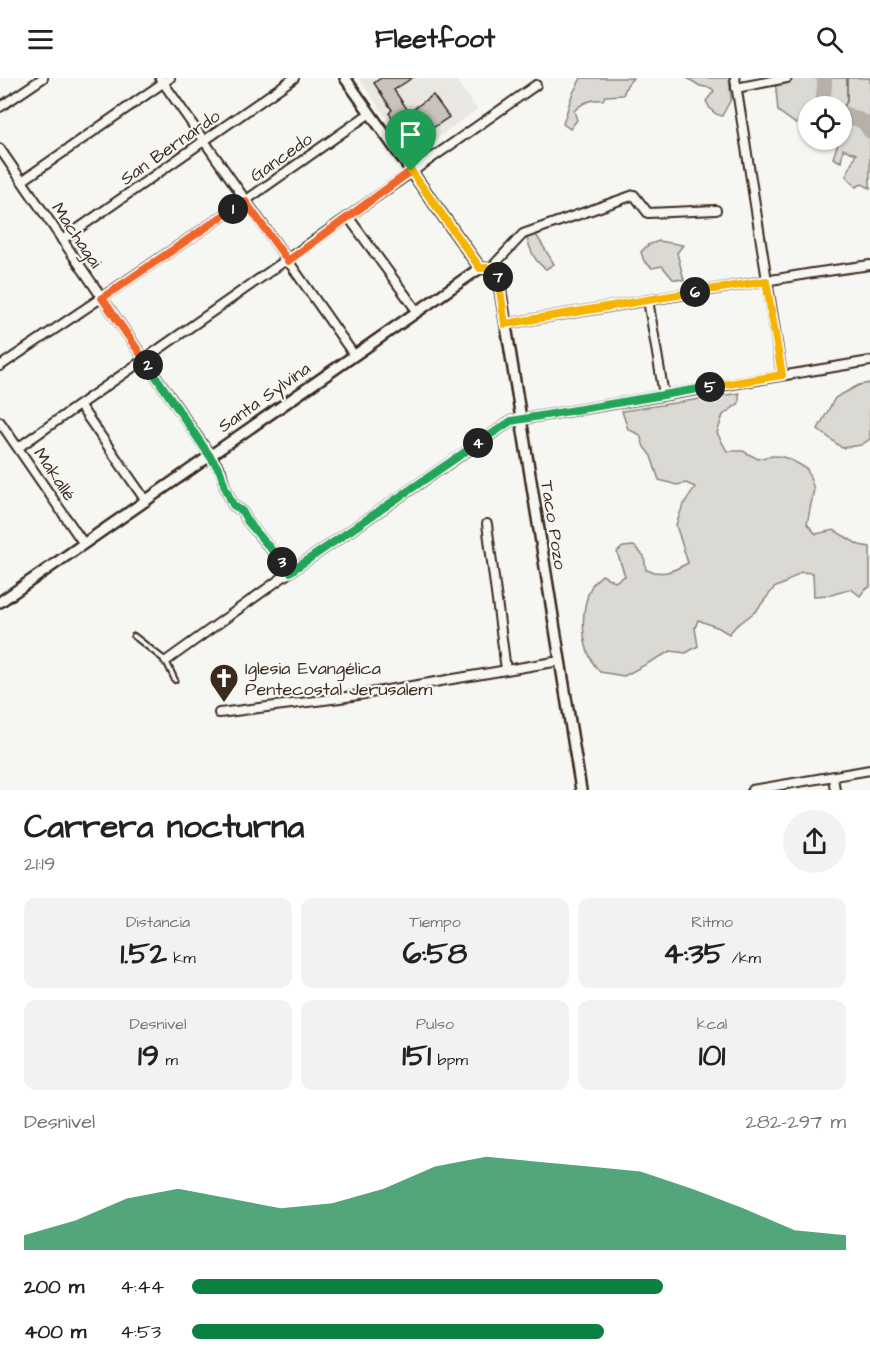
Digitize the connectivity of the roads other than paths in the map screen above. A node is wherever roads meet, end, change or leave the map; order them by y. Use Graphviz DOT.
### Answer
graph roads {
  1 [pos="43,78"];
  2 [pos="294,78"];
  3 [pos="345,78"];
  4 [pos="735,78"];
  5 [pos="787,78"];
  6 [pos="165,80"];
  7 [pos="536,85"];
  8 [pos="736,88"];
  9 [pos="0,107"];
  10 [pos="370,113"];
  11 [pos="205,141"];
  12 [pos="0,149"];
  13 [pos="411,171"];
  14 [pos="22,181"];
  15 [pos="245,201"];
  16 [pos="716,210"];
  17 [pos="349,218"];
  18 [pos="62,240"];
  19 [pos="288,261"];
  20 [pos="870,265"];
  21 [pos="485,268"];
  22 [pos="766,281"];
  23 [pos="102,298"];
  24 [pos="648,300"];
  25 [pos="417,311"];
  26 [pos="505,324"];
  27 [pos="354,355"];
  28 [pos="144,359"];
  29 [pos="870,361"];
  30 [pos="0,366"];
  31 [pos="782,375"];
  32 [pos="664,395"];
  33 [pos="80,405"];
  34 [pos="520,419"];
  35 [pos="0,422"];
  36 [pos="19,447"];
  37 [pos="210,455"];
  38 [pos="146,501"];
  39 [pos="487,524"];
  40 [pos="84,544"];
  41 [pos="290,572"];
  42 [pos="0,602"];
  43 [pos="134,636"];
  44 [pos="166,661"];
  45 [pos="560,661"];
  46 [pos="506,670"];
  47 [pos="175,680"];
  48 [pos="219,713"];
  49 [pos="870,770"];
  50 [pos="833,777"];
  51 [pos="581,790"];
  52 [pos="752,790"];
  53 [pos="757,790"];
  54 [pos="835,790"];
  1 -- 9 [label="street"];
  2 -- 11 [label="street, San Bernardo"];
  3 -- 10 [label="street, Taco Pozo"];
  4 -- 8 [label="street"];
  5 -- 8 [label="street"];
  6 -- 11 [label="street"];
  6 -- 14 [label="street"];
  7 -- 13 [label="street"];
  8 -- 22 [label="street"];
  10 -- 13 [label="street, Taco Pozo"];
  10 -- 15 [label="street, Gancedo"];
  11 -- 15 [label="street"];
  11 -- 18 [label="street, San Bernardo"];
  12 -- 14 [label="street, Machagai"];
  13 -- 17 [label="street"];
  13 -- 21 [label="street, Taco Pozo"];
  14 -- 18 [label="street, Machagai"];
  15 -- 19 [label="street"];
  15 -- 23 [label="street, Gancedo"];
  16 -- 21 [label="street"];
  17 -- 19 [label="street"];
  17 -- 25 [label="street"];
  18 -- 23 [label="street, Machagai"];
  19 -- 27 [label="street"];
  19 -- 28 [label="street"];
  20 -- 22 [label="street"];
  21 -- 25 [label="street, Santa Sylvina"];
  21 -- 26 [label="street, Taco Pozo"];
  22 -- 24 [label="street"];
  22 -- 31 [label="street"];
  23 -- 28 [label="street, Machagai"];
  23 -- 30 [label="street, Gancedo"];
  24 -- 26 [label="street"];
  24 -- 32 [label="street"];
  25 -- 27 [label="street, Santa Sylvina"];
  26 -- 34 [label="street, Taco Pozo"];
  27 -- 37 [label="street, Santa Sylvina"];
  28 -- 33 [label="street"];
  28 -- 37 [label="street, Machagai"];
  29 -- 31 [label="street"];
  31 -- 32 [label="street"];
  32 -- 34 [label="street"];
  33 -- 36 [label="street"];
  33 -- 38 [label="street"];
  34 -- 41 [label="street"];
  34 -- 45 [label="street, Taco Pozo"];
  35 -- 36 [label="street, Makallé"];
  36 -- 40 [label="street, Makallé"];
  37 -- 38 [label="street, Santa Sylvina"];
  37 -- 41 [label="street, Machagai"];
  38 -- 40 [label="street, Santa Sylvina"];
  39 -- 46 [label="street"];
  40 -- 42 [label="street, Santa Sylvina"];
  41 -- 44 [label="street"];
  43 -- 44 [label="lane"];
  44 -- 47 [label="lane"];
  45 -- 46 [label="street"];
  45 -- 51 [label="street, Taco Pozo"];
  46 -- 48 [label="street"];
  49 -- 50 [label="street"];
  50 -- 53 [label="street"];
  50 -- 54 [label="street"];
  52 -- 53 [label="street"];
}
